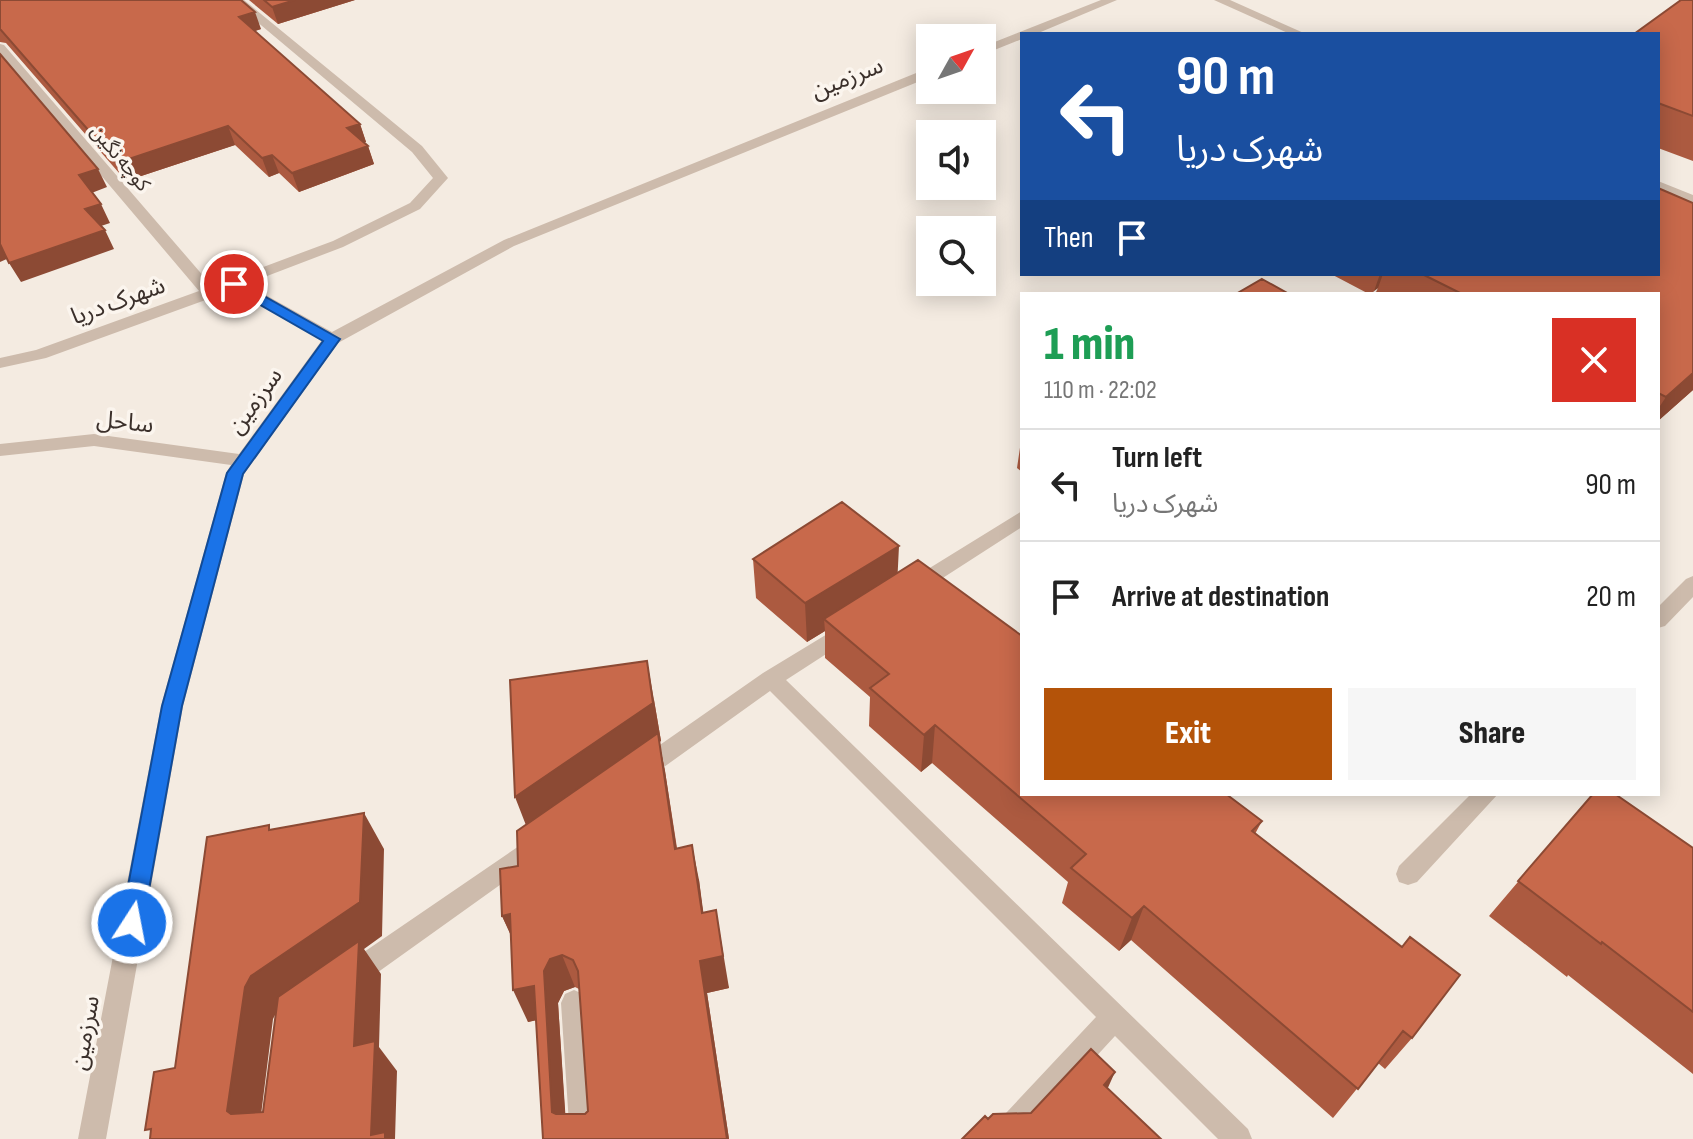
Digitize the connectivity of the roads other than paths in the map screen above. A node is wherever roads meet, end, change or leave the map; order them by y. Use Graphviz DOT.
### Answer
graph roads {
  1 [pos="237,0"];
  2 [pos="1111,0"];
  3 [pos="1220,0"];
  4 [pos="1031,32"];
  5 [pos="1295,32"];
  6 [pos="1020,37"];
  7 [pos="996,46"];
  8 [pos="0,48"];
  9 [pos="916,78"];
  10 [pos="1660,186"];
  11 [pos="1693,200"];
  12 [pos="209,293"];
  13 [pos="332,339"];
  14 [pos="0,363"];
  15 [pos="0,450"];
  16 [pos="244,461"];
  17 [pos="1020,519"];
  18 [pos="1693,584"];
  19 [pos="889,603"];
  20 [pos="1660,618"];
  21 [pos="863,620"];
  22 [pos="771,679"];
  23 [pos="627,781"];
  24 [pos="1484,796"];
  25 [pos="562,827"];
  26 [pos="1408,874"];
  27 [pos="328,993"];
  28 [pos="574,1003"];
  29 [pos="1114,1017"];
  30 [pos="92,1139"];
  31 [pos="584,1139"];
  32 [pos="1001,1139"];
  33 [pos="1238,1139"];
  1 -- 12 [label="street"];
  2 -- 4 [label="street"];
  3 -- 5 [label="street"];
  6 -- 7 [label="street"];
  8 -- 12 [label="street, کوچه نگین"];
  9 -- 13 [label="street, سرزمین"];
  10 -- 11 [label="street"];
  12 -- 13 [label="street, شهرک دریا"];
  12 -- 14 [label="street, شهرک دریا"];
  13 -- 16 [label="street, سرزمین"];
  15 -- 16 [label="street, ساحل"];
  16 -- 30 [label="street, سرزمین"];
  17 -- 19 [label="street"];
  18 -- 20 [label="street"];
  21 -- 22 [label="street"];
  22 -- 23 [label="street"];
  22 -- 29 [label="street"];
  24 -- 26 [label="street"];
  25 -- 27 [label="street"];
  28 -- 31 [label="street"];
  29 -- 32 [label="street"];
  29 -- 33 [label="street"];
}
